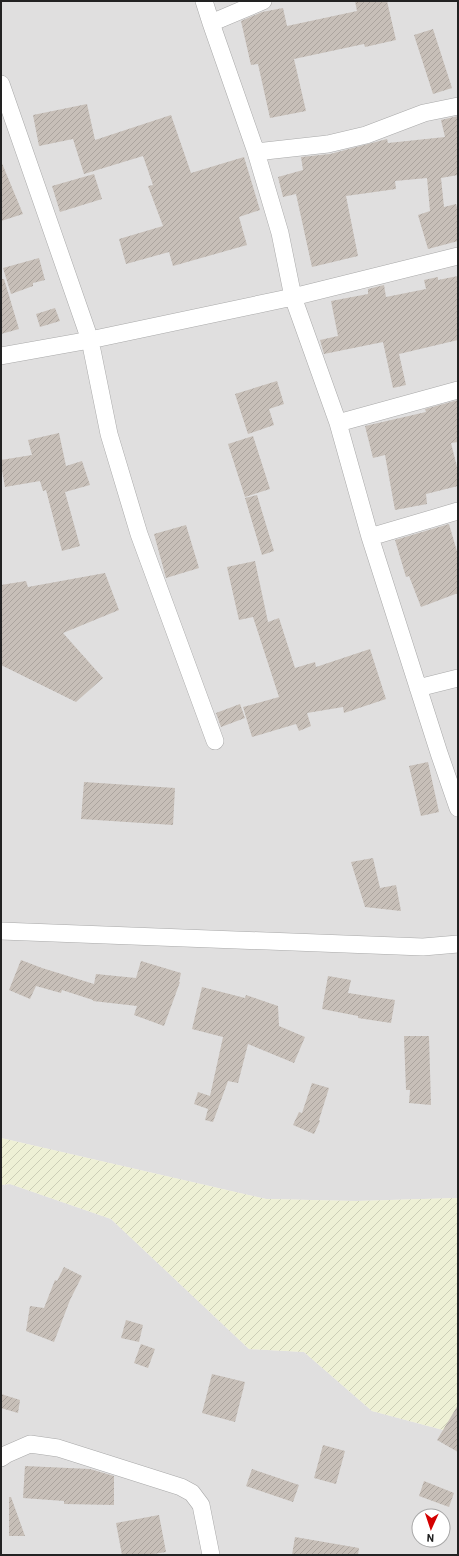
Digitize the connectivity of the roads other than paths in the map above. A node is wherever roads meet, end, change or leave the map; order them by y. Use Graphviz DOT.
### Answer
graph roads {
  1 [pos="204,1"];
  2 [pos="264,1"];
  3 [pos="211,23"];
  4 [pos="1,84"];
  5 [pos="458,106"];
  6 [pos="256,152"];
  7 [pos="458,256"];
  8 [pos="293,298"];
  9 [pos="90,340"];
  10 [pos="1,356"];
  11 [pos="458,390"];
  12 [pos="338,423"];
  13 [pos="458,511"];
  14 [pos="370,537"];
  15 [pos="458,678"];
  16 [pos="418,688"];
  17 [pos="215,741"];
  18 [pos="438,752"];
  19 [pos="458,785"];
  20 [pos="458,808"];
  21 [pos="1,931"];
  22 [pos="458,944"];
  23 [pos="1,1458"];
  24 [pos="211,1555"];
  1 -- 3 [label="street"];
  2 -- 3 [label="street"];
  3 -- 6 [label="street"];
  4 -- 9 [label="street"];
  5 -- 6 [label="street"];
  6 -- 8 [label="street"];
  7 -- 8 [label="street"];
  8 -- 9 [label="street"];
  8 -- 12 [label="street"];
  9 -- 10 [label="street"];
  9 -- 17 [label="street"];
  11 -- 12 [label="street"];
  12 -- 14 [label="street"];
  13 -- 14 [label="street"];
  14 -- 16 [label="street"];
  15 -- 16 [label="street"];
  16 -- 18 [label="street"];
  18 -- 19 [label="street"];
  18 -- 20 [label="street"];
  21 -- 22 [label="street"];
  23 -- 24 [label="street"];
}
